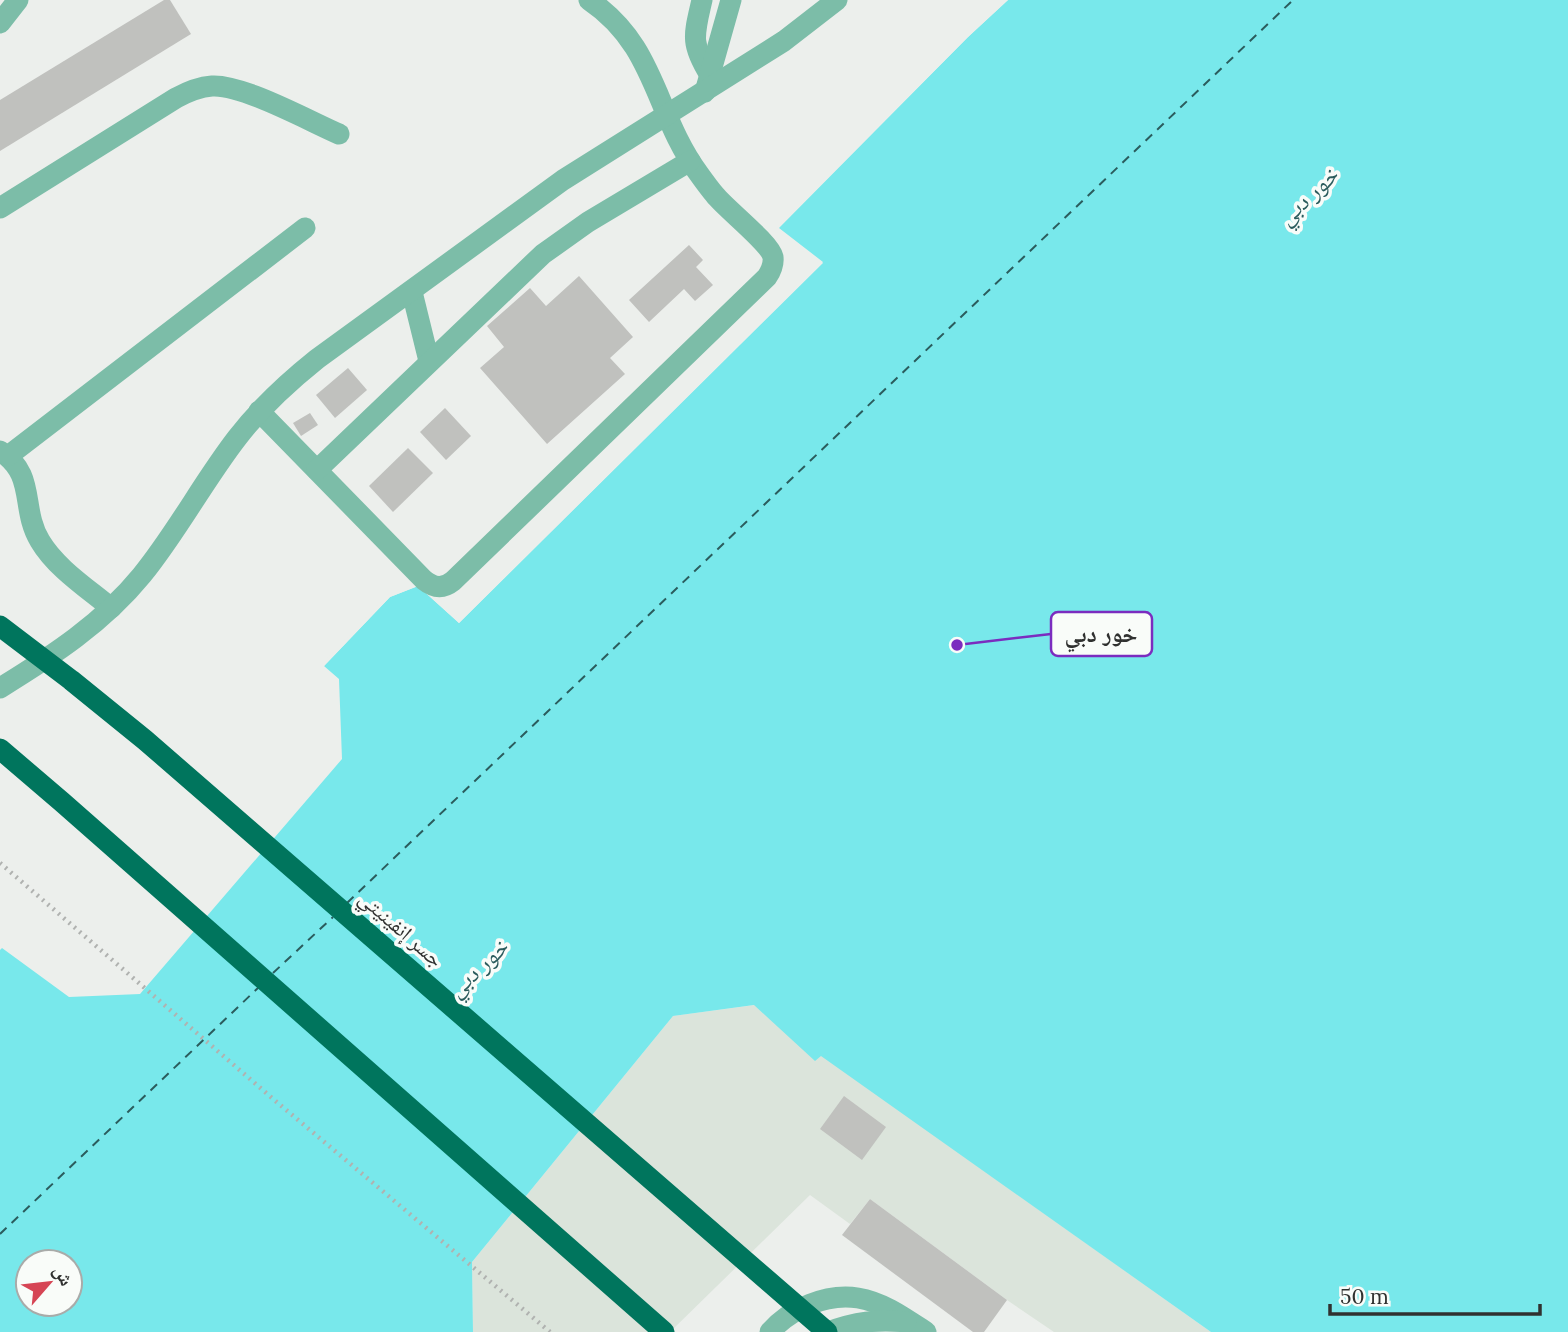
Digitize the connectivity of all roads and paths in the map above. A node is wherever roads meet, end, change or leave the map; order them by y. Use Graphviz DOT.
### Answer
graph roads {
  1 [pos="18,0"];
  2 [pos="589,0"];
  3 [pos="702,0"];
  4 [pos="731,0"];
  5 [pos="837,0"];
  6 [pos="0,23"];
  7 [pos="707,84"];
  8 [pos="666,116"];
  9 [pos="339,134"];
  10 [pos="690,161"];
  11 [pos="0,208"];
  12 [pos="305,228"];
  13 [pos="412,292"];
  14 [pos="429,361"];
  15 [pos="259,411"];
  16 [pos="3,458"];
  17 [pos="317,470"];
  18 [pos="111,608"];
  19 [pos="0,626"];
  20 [pos="0,688"];
  21 [pos="0,749"];
  22 [pos="0,863"];
  23 [pos="918,1327"];
  24 [pos="550,1332"];
  25 [pos="664,1332"];
  26 [pos="770,1332"];
  27 [pos="828,1332"];
  1 -- 6 [label="street"];
  2 -- 8 [label="street"];
  3 -- 7 [label="street"];
  4 -- 7 [label="street"];
  5 -- 7 [label="street"];
  7 -- 8 [label="street"];
  8 -- 10 [label="street"];
  8 -- 13 [label="street"];
  9 -- 11 [label="street"];
  10 -- 14 [label="street"];
  10 -- 17 [label="street"];
  12 -- 16 [label="street"];
  13 -- 14 [label="street"];
  13 -- 15 [label="street"];
  14 -- 17 [label="street"];
  15 -- 17 [label="street"];
  15 -- 18 [label="street"];
  16 -- 18 [label="street"];
  18 -- 20 [label="street"];
  19 -- 27 [label="highway, جسر إنفينيتي"];
  21 -- 25 [label="highway"];
  22 -- 24 [label="path"];
  23 -- 26 [label="street"];
  23 -- 27 [label="street"];
}
